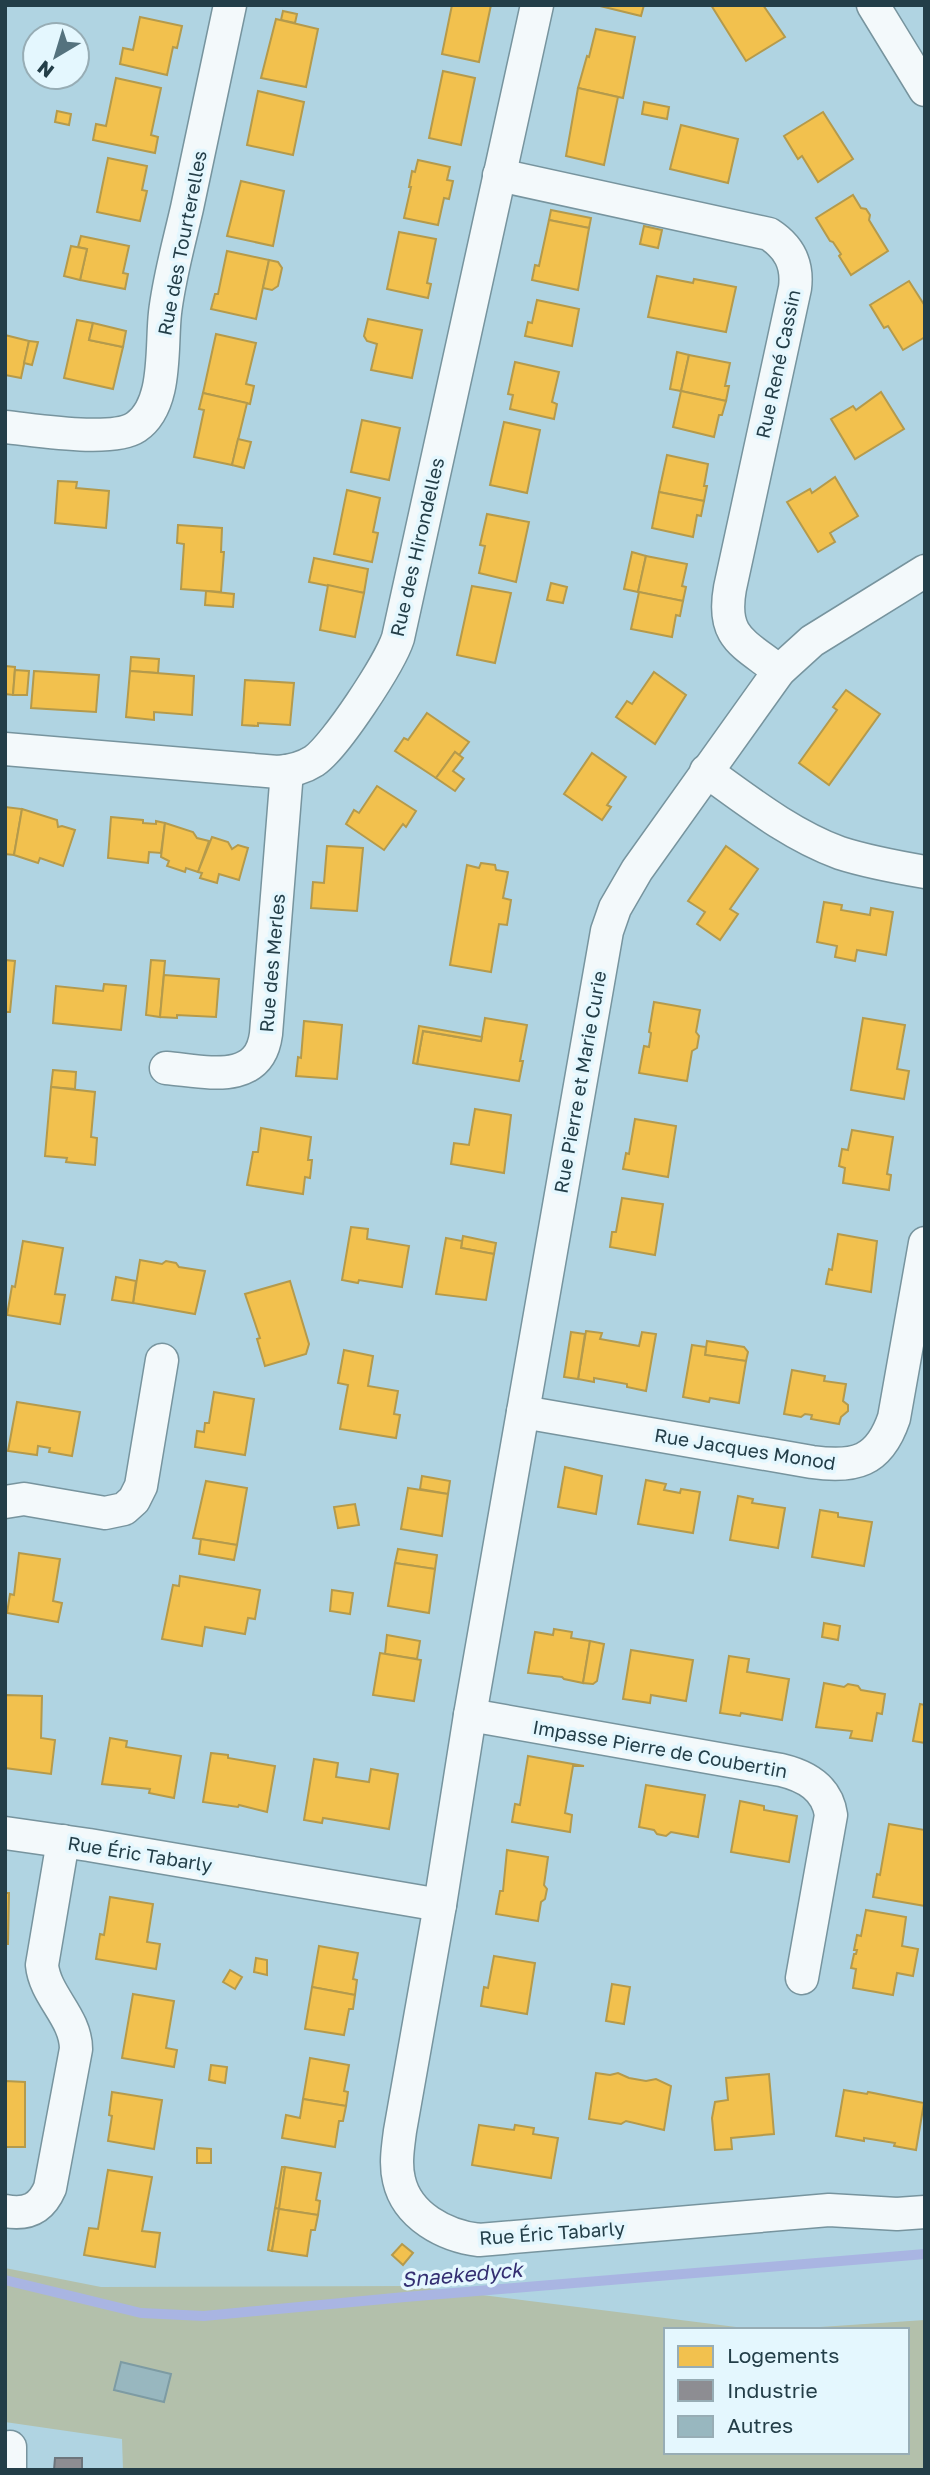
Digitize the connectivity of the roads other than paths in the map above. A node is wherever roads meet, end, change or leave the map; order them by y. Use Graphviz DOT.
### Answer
graph roads {
  1 [pos="230,5"];
  2 [pos="537,5"];
  3 [pos="873,5"];
  4 [pos="925,90"];
  5 [pos="499,175"];
  6 [pos="5,428"];
  7 [pos="925,571"];
  8 [pos="779,671"];
  9 [pos="5,749"];
  10 [pos="287,771"];
  11 [pos="706,771"];
  12 [pos="925,872"];
  13 [pos="166,1068"];
  14 [pos="925,1243"];
  15 [pos="162,1360"];
  16 [pos="523,1412"];
  17 [pos="5,1502"];
  18 [pos="470,1715"];
  19 [pos="5,1833"];
  20 [pos="63,1841"];
  21 [pos="440,1905"];
  22 [pos="802,1978"];
  23 [pos="5,2211"];
  24 [pos="925,2213"];
  1 -- 6 [label="street, Rue des Tourterelles"];
  2 -- 5 [label="street, Rue des Hirondelles"];
  3 -- 4 [label="street"];
  5 -- 8 [label="street, Rue René Cassin"];
  5 -- 10 [label="street, Rue des Hirondelles"];
  7 -- 8 [label="street, Rue Pierre et Marie Curie"];
  8 -- 11 [label="street, Rue Pierre et Marie Curie"];
  9 -- 10 [label="street, Rue des Hirondelles"];
  10 -- 13 [label="street, Rue des Merles"];
  11 -- 12 [label="street"];
  11 -- 16 [label="street, Rue Pierre et Marie Curie"];
  14 -- 16 [label="street, Rue Jacques Monod"];
  15 -- 17 [label="street"];
  16 -- 18 [label="street, Rue Pierre et Marie Curie"];
  18 -- 21 [label="street, Rue Éric Tabarly"];
  18 -- 22 [label="street, Impasse Pierre de Coubertin"];
  19 -- 20 [label="street, Rue Éric Tabarly"];
  20 -- 21 [label="street, Rue Éric Tabarly"];
  20 -- 23 [label="street"];
  21 -- 24 [label="street, Rue Éric Tabarly"];
}
